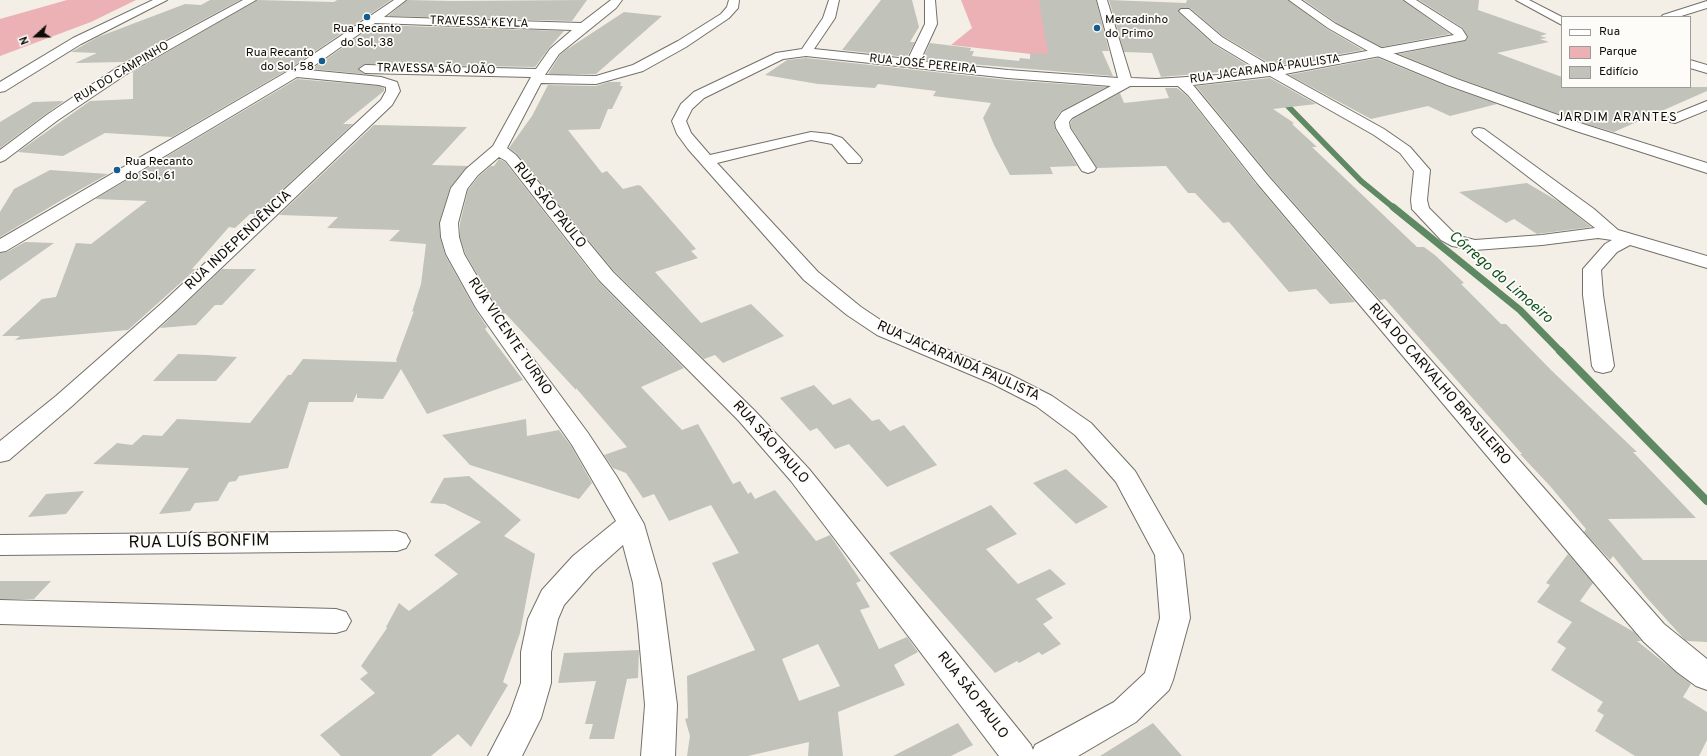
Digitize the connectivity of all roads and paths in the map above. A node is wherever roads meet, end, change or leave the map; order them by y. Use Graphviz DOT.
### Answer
graph roads {
  1 [pos="162,0"];
  2 [pos="251,0"];
  3 [pos="401,0"];
  4 [pos="617,0"];
  5 [pos="734,0"];
  6 [pos="834,0"];
  7 [pos="930,0"];
  8 [pos="1102,0"];
  9 [pos="1294,0"];
  10 [pos="1409,0"];
  11 [pos="1521,0"];
  12 [pos="1707,4"];
  13 [pos="1185,11"];
  14 [pos="1670,16"];
  15 [pos="374,20"];
  16 [pos="1561,21"];
  17 [pos="585,27"];
  18 [pos="806,52"];
  19 [pos="1379,52"];
  20 [pos="912,63"];
  21 [pos="1691,64"];
  22 [pos="1707,69"];
  23 [pos="1267,72"];
  24 [pos="295,73"];
  25 [pos="332,75"];
  26 [pos="538,76"];
  27 [pos="727,81"];
  28 [pos="1182,82"];
  29 [pos="1126,83"];
  30 [pos="0,88"];
  31 [pos="1707,105"];
  32 [pos="1675,119"];
  33 [pos="1480,132"];
  34 [pos="499,149"];
  35 [pos="0,157"];
  36 [pos="708,160"];
  37 [pos="854,160"];
  38 [pos="1088,168"];
  39 [pos="1707,168"];
  40 [pos="1620,237"];
  41 [pos="0,247"];
  42 [pos="1707,262"];
  43 [pos="1603,366"];
  44 [pos="0,454"];
  45 [pos="631,524"];
  46 [pos="397,540"];
  47 [pos="0,545"];
  48 [pos="0,612"];
  49 [pos="336,621"];
  50 [pos="1707,676"];
  51 [pos="505,756"];
  52 [pos="658,756"];
  53 [pos="1019,756"];
  54 [pos="1047,756"];
  1 -- 30 [label="street"];
  2 -- 35 [label="street, RUA DO CAMPINHO"];
  3 -- 15 [label="street"];
  4 -- 17 [label="street, RUA VICENTE TURNO"];
  5 -- 26 [label="street"];
  6 -- 18 [label="street"];
  7 -- 20 [label="street"];
  8 -- 29 [label="street"];
  9 -- 19 [label="street"];
  10 -- 19 [label="street, RUA JACARANDÁ PAULISTA"];
  11 -- 16 [label="street"];
  12 -- 14 [label="street"];
  13 -- 23 [label="street"];
  15 -- 17 [label="street, TRAVESSA KEYLA"];
  15 -- 24 [label="street"];
  17 -- 26 [label="street, RUA VICENTE TURNO"];
  18 -- 20 [label="street, RUA JOSÉ PEREIRA"];
  18 -- 27 [label="street, RUA JOSÉ PEREIRA"];
  19 -- 23 [label="street, RUA JACARANDÁ PAULISTA"];
  19 -- 39 [label="street"];
  20 -- 29 [label="street, RUA JOSÉ PEREIRA"];
  21 -- 22 [label="street"];
  23 -- 28 [label="street, RUA JACARANDÁ PAULISTA"];
  23 -- 40 [label="street"];
  24 -- 25 [label="street, RUA INDEPENDÊNCIA"];
  24 -- 41 [label="street"];
  25 -- 26 [label="street, TRAVESSA SÃO JOÃO"];
  25 -- 44 [label="street, RUA INDEPENDÊNCIA"];
  26 -- 34 [label="street, RUA VICENTE TURNO"];
  27 -- 36 [label="street, RUA JACARANDÁ PAULISTA"];
  28 -- 29 [label="street, RUA JACARANDÁ PAULISTA"];
  28 -- 50 [label="street, RUA DO CARVALHO BRASILEIRO"];
  29 -- 38 [label="street"];
  31 -- 32 [label="street"];
  33 -- 40 [label="street"];
  34 -- 45 [label="street, RUA VICENTE TURNO"];
  34 -- 53 [label="street, RUA SÃO PAULO"];
  36 -- 37 [label="street"];
  36 -- 54 [label="street, RUA JACARANDÁ PAULISTA"];
  40 -- 42 [label="street"];
  40 -- 43 [label="street"];
  45 -- 51 [label="street"];
  45 -- 52 [label="street, RUA VICENTE TURNO"];
  46 -- 47 [label="street, RUA LUÍS BONFIM"];
  48 -- 49 [label="street"];
}
